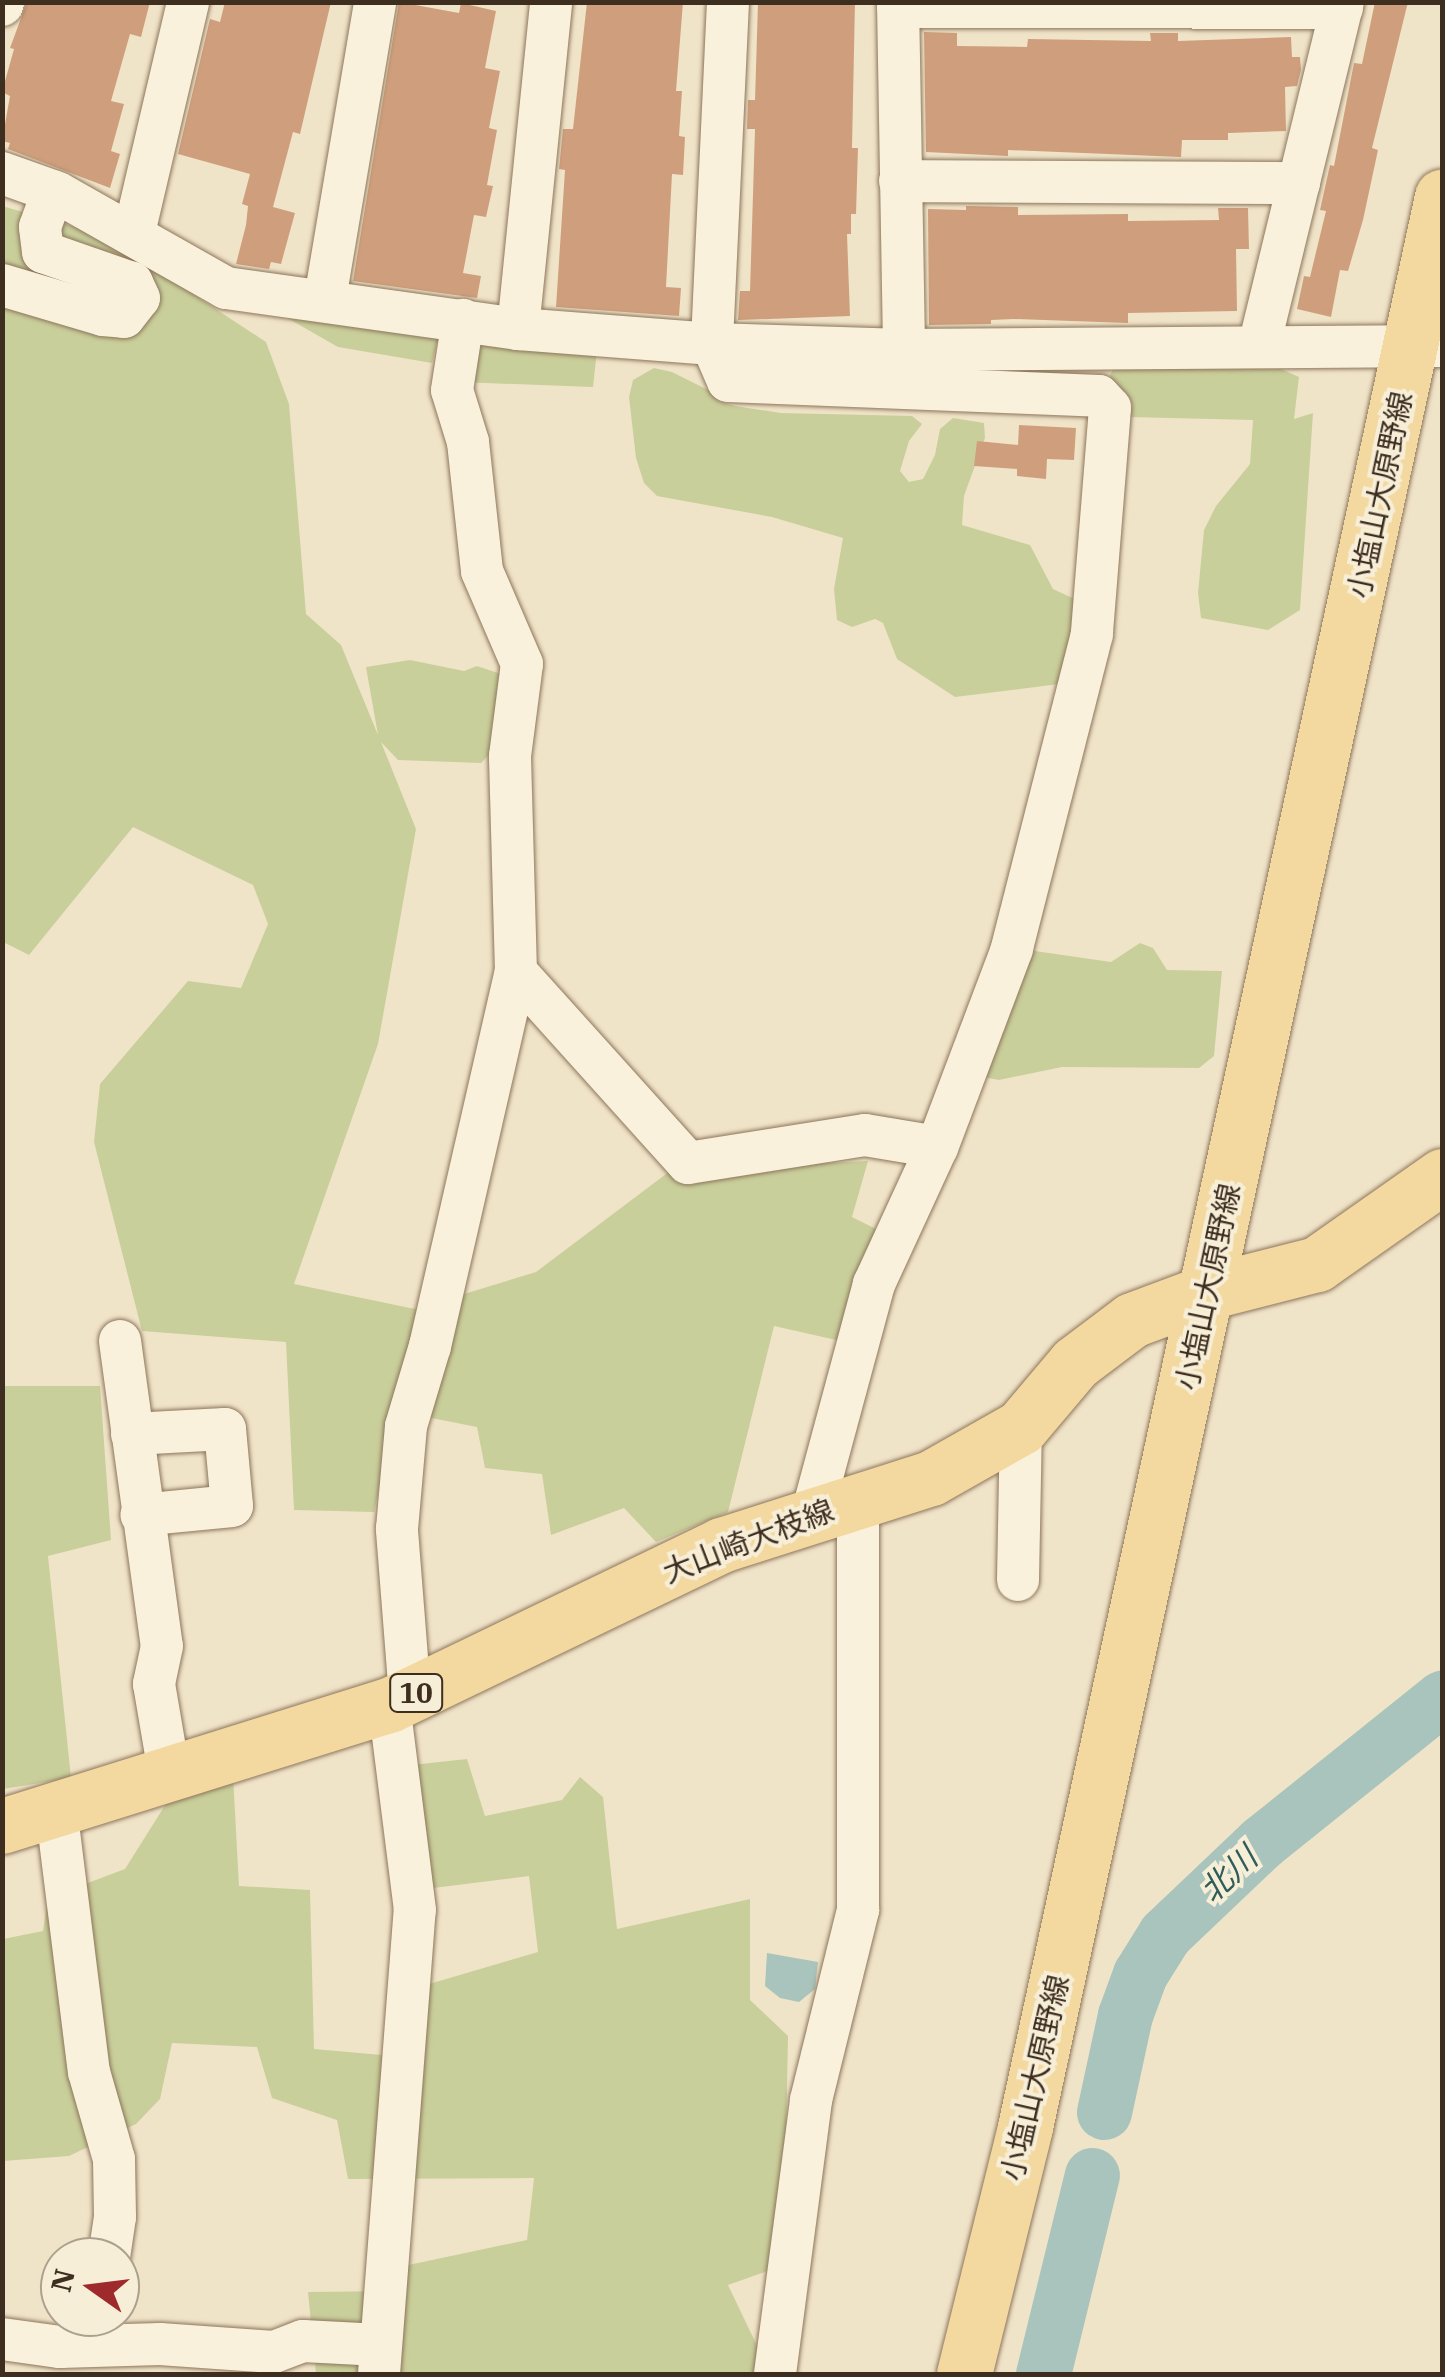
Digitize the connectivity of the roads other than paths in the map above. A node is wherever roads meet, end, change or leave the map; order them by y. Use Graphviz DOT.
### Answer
graph roads {
  1 [pos="188,2"];
  2 [pos="376,2"];
  3 [pos="551,2"];
  4 [pos="728,2"];
  5 [pos="898,5"];
  6 [pos="1342,5"];
  7 [pos="2,173"];
  8 [pos="900,180"];
  9 [pos="1299,183"];
  10 [pos="53,191"];
  11 [pos="1442,197"];
  12 [pos="134,233"];
  13 [pos="2,284"];
  14 [pos="325,299"];
  15 [pos="463,320"];
  16 [pos="518,329"];
  17 [pos="712,344"];
  18 [pos="1259,346"];
  19 [pos="1427,347"];
  20 [pos="904,350"];
  21 [pos="516,972"];
  22 [pos="937,1147"];
  23 [pos="1442,1176"];
  24 [pos="1207,1292"];
  25 [pos="120,1341"];
  26 [pos="1021,1427"];
  27 [pos="132,1434"];
  28 [pos="834,1508"];
  29 [pos="141,1515"];
  30 [pos="1018,1580"];
  31 [pos="400,1700"];
  32 [pos="169,1772"];
  33 [pos="56,1808"];
  34 [pos="2,1826"];
  35 [pos="112,2237"];
  36 [pos="2,2339"];
  37 [pos="102,2346"];
  38 [pos="379,2360"];
  39 [pos="775,2374"];
  40 [pos="964,2374"];
  1 -- 12 [label="street"];
  2 -- 14 [label="street"];
  3 -- 16 [label="street"];
  4 -- 17 [label="street"];
  5 -- 6 [label="street"];
  5 -- 8 [label="street"];
  6 -- 9 [label="street"];
  7 -- 10 [label="street"];
  8 -- 9 [label="street"];
  8 -- 20 [label="street"];
  9 -- 18 [label="street"];
  10 -- 12 [label="street"];
  10 -- 13 [label="street"];
  11 -- 19 [label="main road, 小塩山大原野線"];
  12 -- 14 [label="street"];
  14 -- 15 [label="street"];
  15 -- 16 [label="street"];
  15 -- 21 [label="street"];
  16 -- 17 [label="street"];
  17 -- 20 [label="street"];
  17 -- 22 [label="street"];
  18 -- 19 [label="street"];
  18 -- 20 [label="street"];
  19 -- 24 [label="main road, 小塩山大原野線"];
  21 -- 22 [label="street"];
  21 -- 31 [label="street"];
  22 -- 28 [label="street"];
  23 -- 24 [label="main road, 大山崎大枝線 / 10"];
  24 -- 26 [label="main road, 大山崎大枝線 / 10"];
  24 -- 40 [label="main road, 小塩山大原野線"];
  25 -- 27 [label="street"];
  26 -- 28 [label="main road, 大山崎大枝線 / 10"];
  26 -- 30 [label="street"];
  27 -- 29 [label="street"];
  27 -- 29 [label="street"];
  28 -- 31 [label="main road, 大山崎大枝線 / 10"];
  28 -- 39 [label="street"];
  29 -- 32 [label="street"];
  31 -- 32 [label="main road, 大山崎大枝線 / 10"];
  31 -- 38 [label="street"];
  32 -- 33 [label="main road, 大山崎大枝線 / 10"];
  33 -- 34 [label="main road, 大山崎大枝線 / 10"];
  33 -- 35 [label="street"];
  36 -- 37 [label="street"];
  37 -- 38 [label="street"];
}
